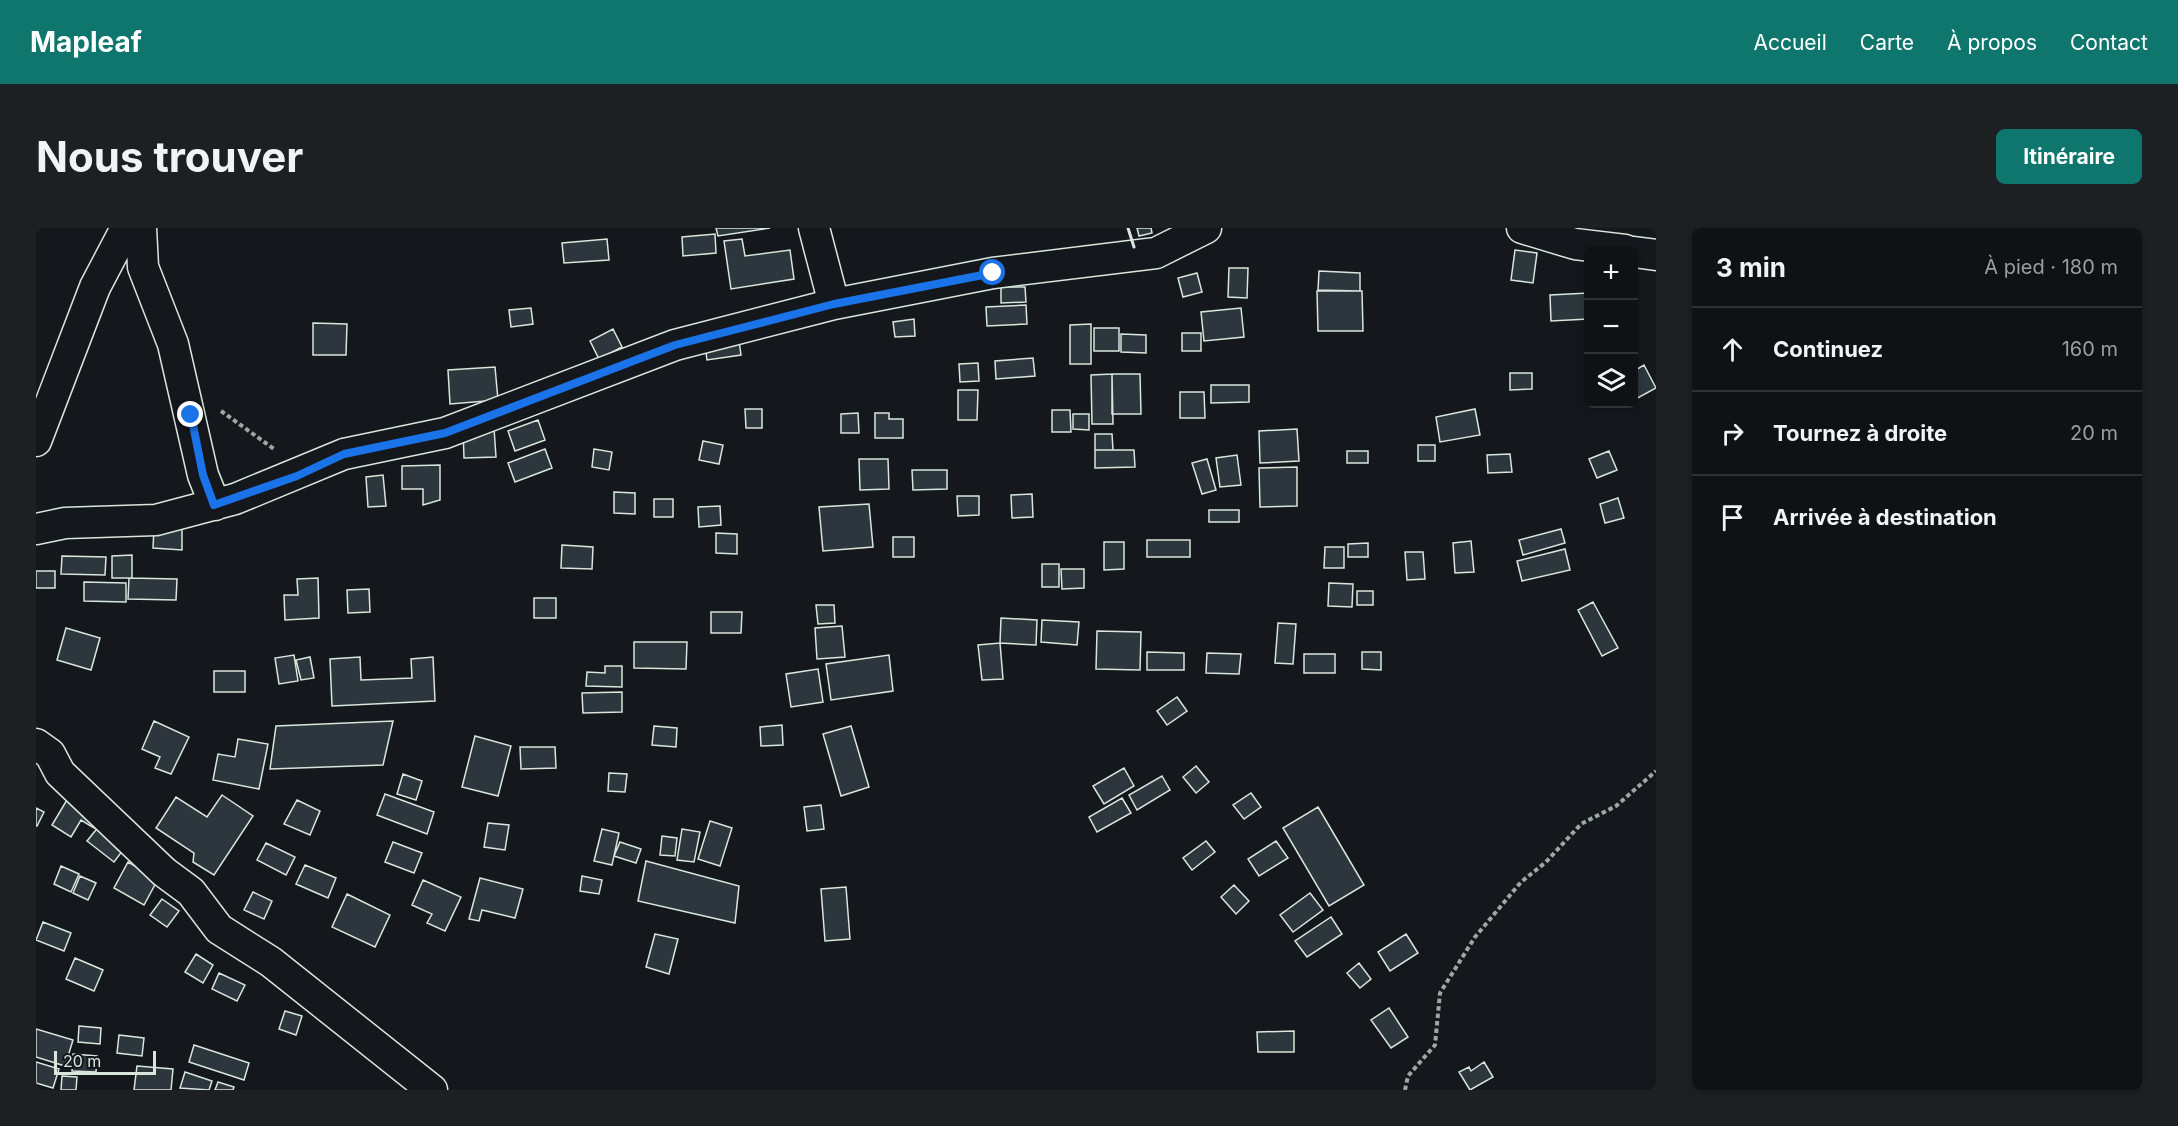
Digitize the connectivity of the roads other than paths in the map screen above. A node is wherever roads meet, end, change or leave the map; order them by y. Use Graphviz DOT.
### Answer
graph roads {
  1 [pos="126,228"];
  2 [pos="141,228"];
  3 [pos="814,228"];
  4 [pos="1206,228"];
  5 [pos="1522,228"];
  6 [pos="1592,246"];
  7 [pos="1638,253"];
  8 [pos="1656,255"];
  9 [pos="834,304"];
  10 [pos="36,441"];
  11 [pos="214,505"];
  12 [pos="36,529"];
  13 [pos="36,744"];
  14 [pos="432,1090"];
  1 -- 10 [label="street"];
  2 -- 11 [label="street"];
  3 -- 9 [label="street"];
  4 -- 9 [label="street"];
  5 -- 6 [label="street"];
  7 -- 8 [label="street"];
  9 -- 11 [label="street"];
  11 -- 12 [label="street"];
  13 -- 14 [label="street"];
}
